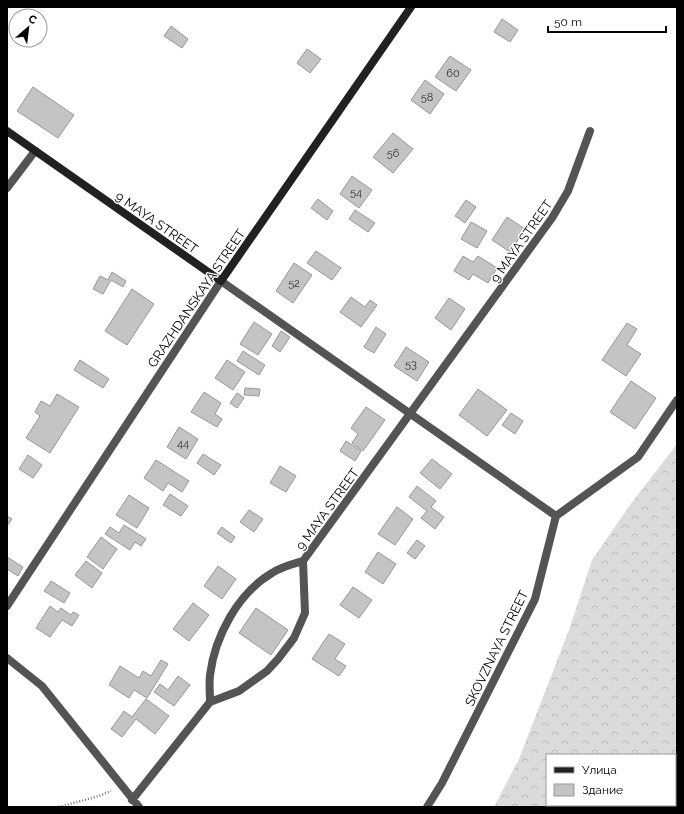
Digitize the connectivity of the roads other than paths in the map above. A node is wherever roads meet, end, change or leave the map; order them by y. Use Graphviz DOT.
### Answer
graph roads {
  1 [pos="411,7"];
  2 [pos="7,131"];
  3 [pos="590,131"];
  4 [pos="35,150"];
  5 [pos="7,188"];
  6 [pos="221,281"];
  7 [pos="677,400"];
  8 [pos="412,414"];
  9 [pos="556,516"];
  10 [pos="304,562"];
  11 [pos="7,606"];
  12 [pos="7,658"];
  13 [pos="210,702"];
  14 [pos="132,800"];
  15 [pos="139,807"];
  16 [pos="427,807"];
  1 -- 6 [label="street, GRAZHDANSKAYA STREET"];
  2 -- 4 [label="street, 9 MAYA STREET"];
  3 -- 8 [label="street, 9 MAYA STREET"];
  4 -- 5 [label="street"];
  4 -- 6 [label="street, 9 MAYA STREET"];
  6 -- 8 [label="street, 9 MAYA STREET"];
  6 -- 11 [label="street, GRAZHDANSKAYA STREET"];
  7 -- 9 [label="street"];
  8 -- 9 [label="street, 9 MAYA STREET"];
  8 -- 10 [label="street, 9 MAYA STREET"];
  9 -- 16 [label="street, SKOVZNAYA STREET"];
  10 -- 13 [label="street"];
  10 -- 13 [label="street, 9 MAYA STREET"];
  12 -- 14 [label="street"];
  13 -- 14 [label="street, 9 MAYA STREET"];
  14 -- 15 [label="street"];
}
